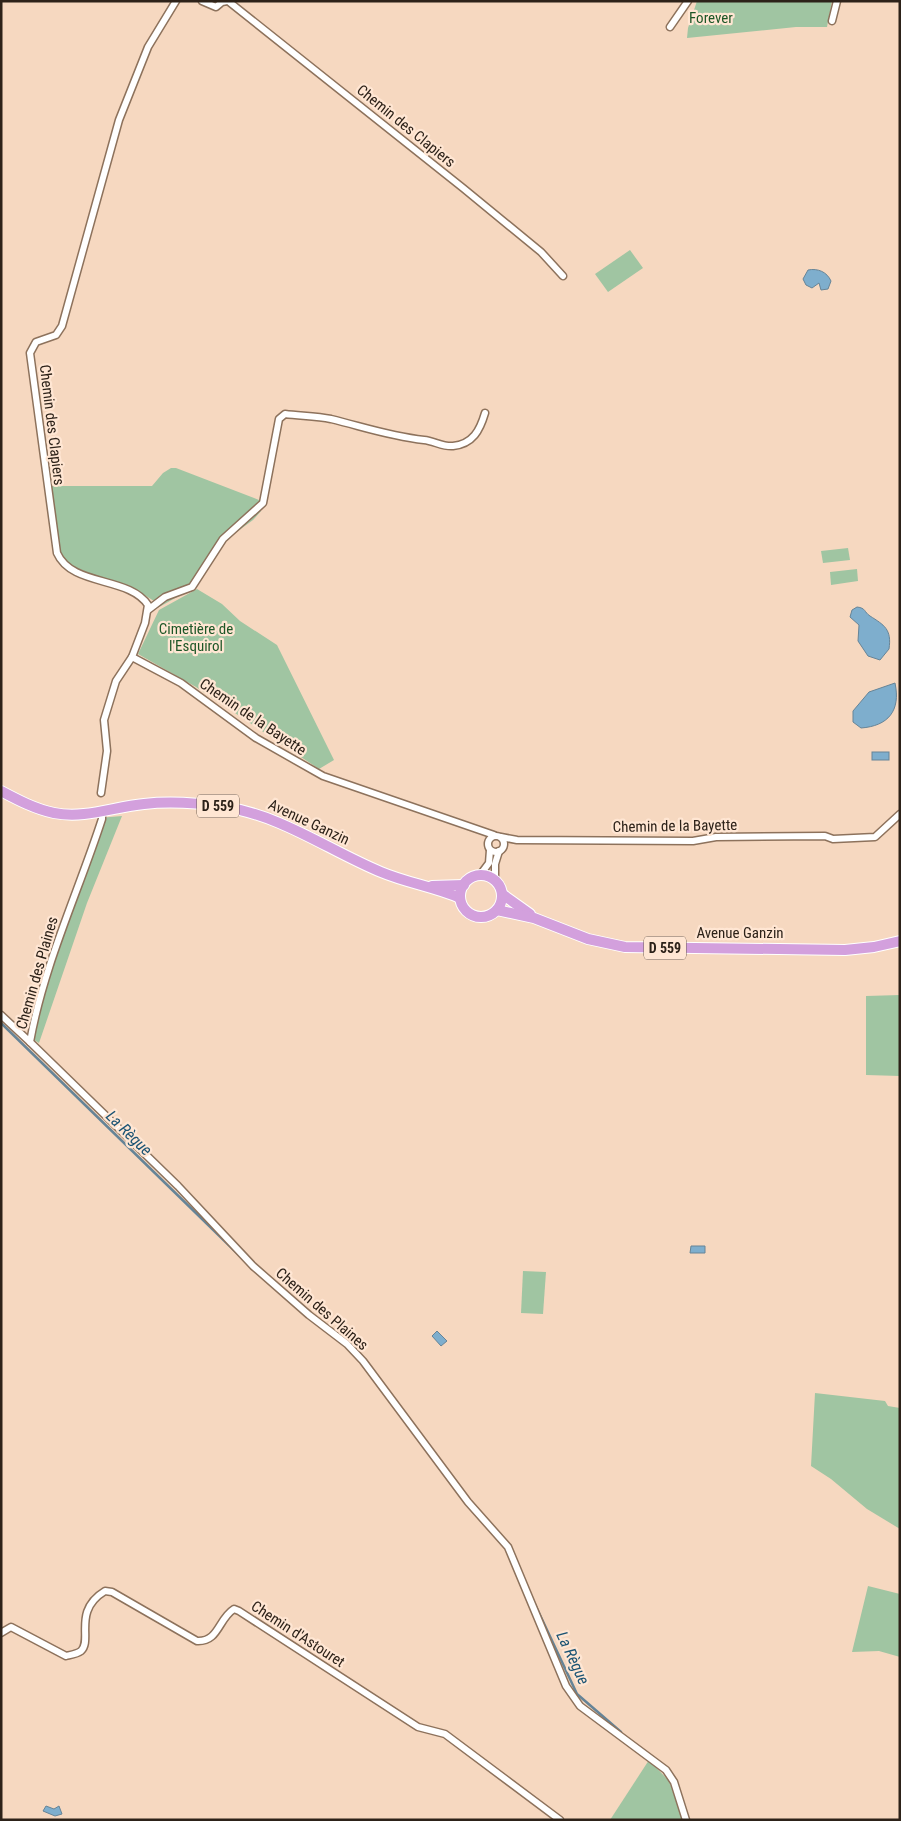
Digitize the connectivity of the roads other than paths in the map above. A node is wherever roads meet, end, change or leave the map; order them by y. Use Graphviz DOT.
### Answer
graph roads {
  1 [pos="176,1"];
  2 [pos="202,1"];
  3 [pos="228,1"];
  4 [pos="688,1"];
  5 [pos="837,1"];
  6 [pos="832,21"];
  7 [pos="670,27"];
  8 [pos="563,276"];
  9 [pos="485,413"];
  10 [pos="148,610"];
  11 [pos="132,657"];
  12 [pos="1,791"];
  13 [pos="101,793"];
  14 [pos="102,813"];
  15 [pos="900,814"];
  16 [pos="478,828"];
  17 [pos="498,836"];
  18 [pos="488,840"];
  19 [pos="517,840"];
  20 [pos="504,845"];
  21 [pos="490,850"];
  22 [pos="499,851"];
  23 [pos="480,876"];
  24 [pos="495,881"];
  25 [pos="464,885"];
  26 [pos="425,886"];
  27 [pos="502,894"];
  28 [pos="460,898"];
  29 [pos="497,910"];
  30 [pos="534,918"];
  31 [pos="900,935"];
  32 [pos="900,941"];
  33 [pos="800,948"];
  34 [pos="1,1015"];
  35 [pos="30,1042"];
  36 [pos="1,1633"];
  37 [pos="560,1820"];
  38 [pos="686,1820"];
  1 -- 10 [label="street, Chemin des Clapiers"];
  2 -- 3 [label="street, Chemin des Clapiers"];
  3 -- 8 [label="street, Chemin des Clapiers"];
  4 -- 7 [label="street"];
  5 -- 6 [label="street"];
  9 -- 10 [label="street"];
  10 -- 11 [label="street"];
  11 -- 13 [label="street"];
  11 -- 16 [label="street, Chemin de la Bayette"];
  12 -- 14 [label="main road, Avenue Ganzin / D 559"];
  14 -- 26 [label="main road, Avenue Ganzin / D 559"];
  14 -- 35 [label="street, Chemin des Plaines"];
  15 -- 19 [label="street, Chemin de la Bayette"];
  16 -- 17 [label="street, Chemin de la Bayette"];
  16 -- 18 [label="street"];
  17 -- 18 [label="street"];
  17 -- 19 [label="street, Chemin de la Bayette"];
  17 -- 20 [label="street"];
  18 -- 21 [label="street"];
  19 -- 20 [label="street, Chemin de la Bayette"];
  20 -- 22 [label="street"];
  21 -- 22 [label="street"];
  21 -- 23 [label="street"];
  22 -- 24 [label="street"];
  23 -- 24 [label="main road"];
  23 -- 25 [label="main road"];
  24 -- 27 [label="main road"];
  25 -- 26 [label="main road, Avenue Ganzin / D 559"];
  25 -- 28 [label="main road"];
  26 -- 28 [label="main road, Avenue Ganzin / D 559"];
  27 -- 29 [label="main road"];
  27 -- 30 [label="main road, Avenue Ganzin / D 559"];
  28 -- 29 [label="main road"];
  29 -- 30 [label="main road, Avenue Ganzin / D 559"];
  30 -- 33 [label="main road, Avenue Ganzin / D 559"];
  31 -- 33 [label="main road, Avenue Ganzin / D 559"];
  32 -- 33 [label="main road, Avenue Ganzin / D 559"];
  34 -- 35 [label="street"];
  35 -- 38 [label="street, Chemin des Plaines"];
  36 -- 37 [label="street, Chemin d'Astouret"];
}
